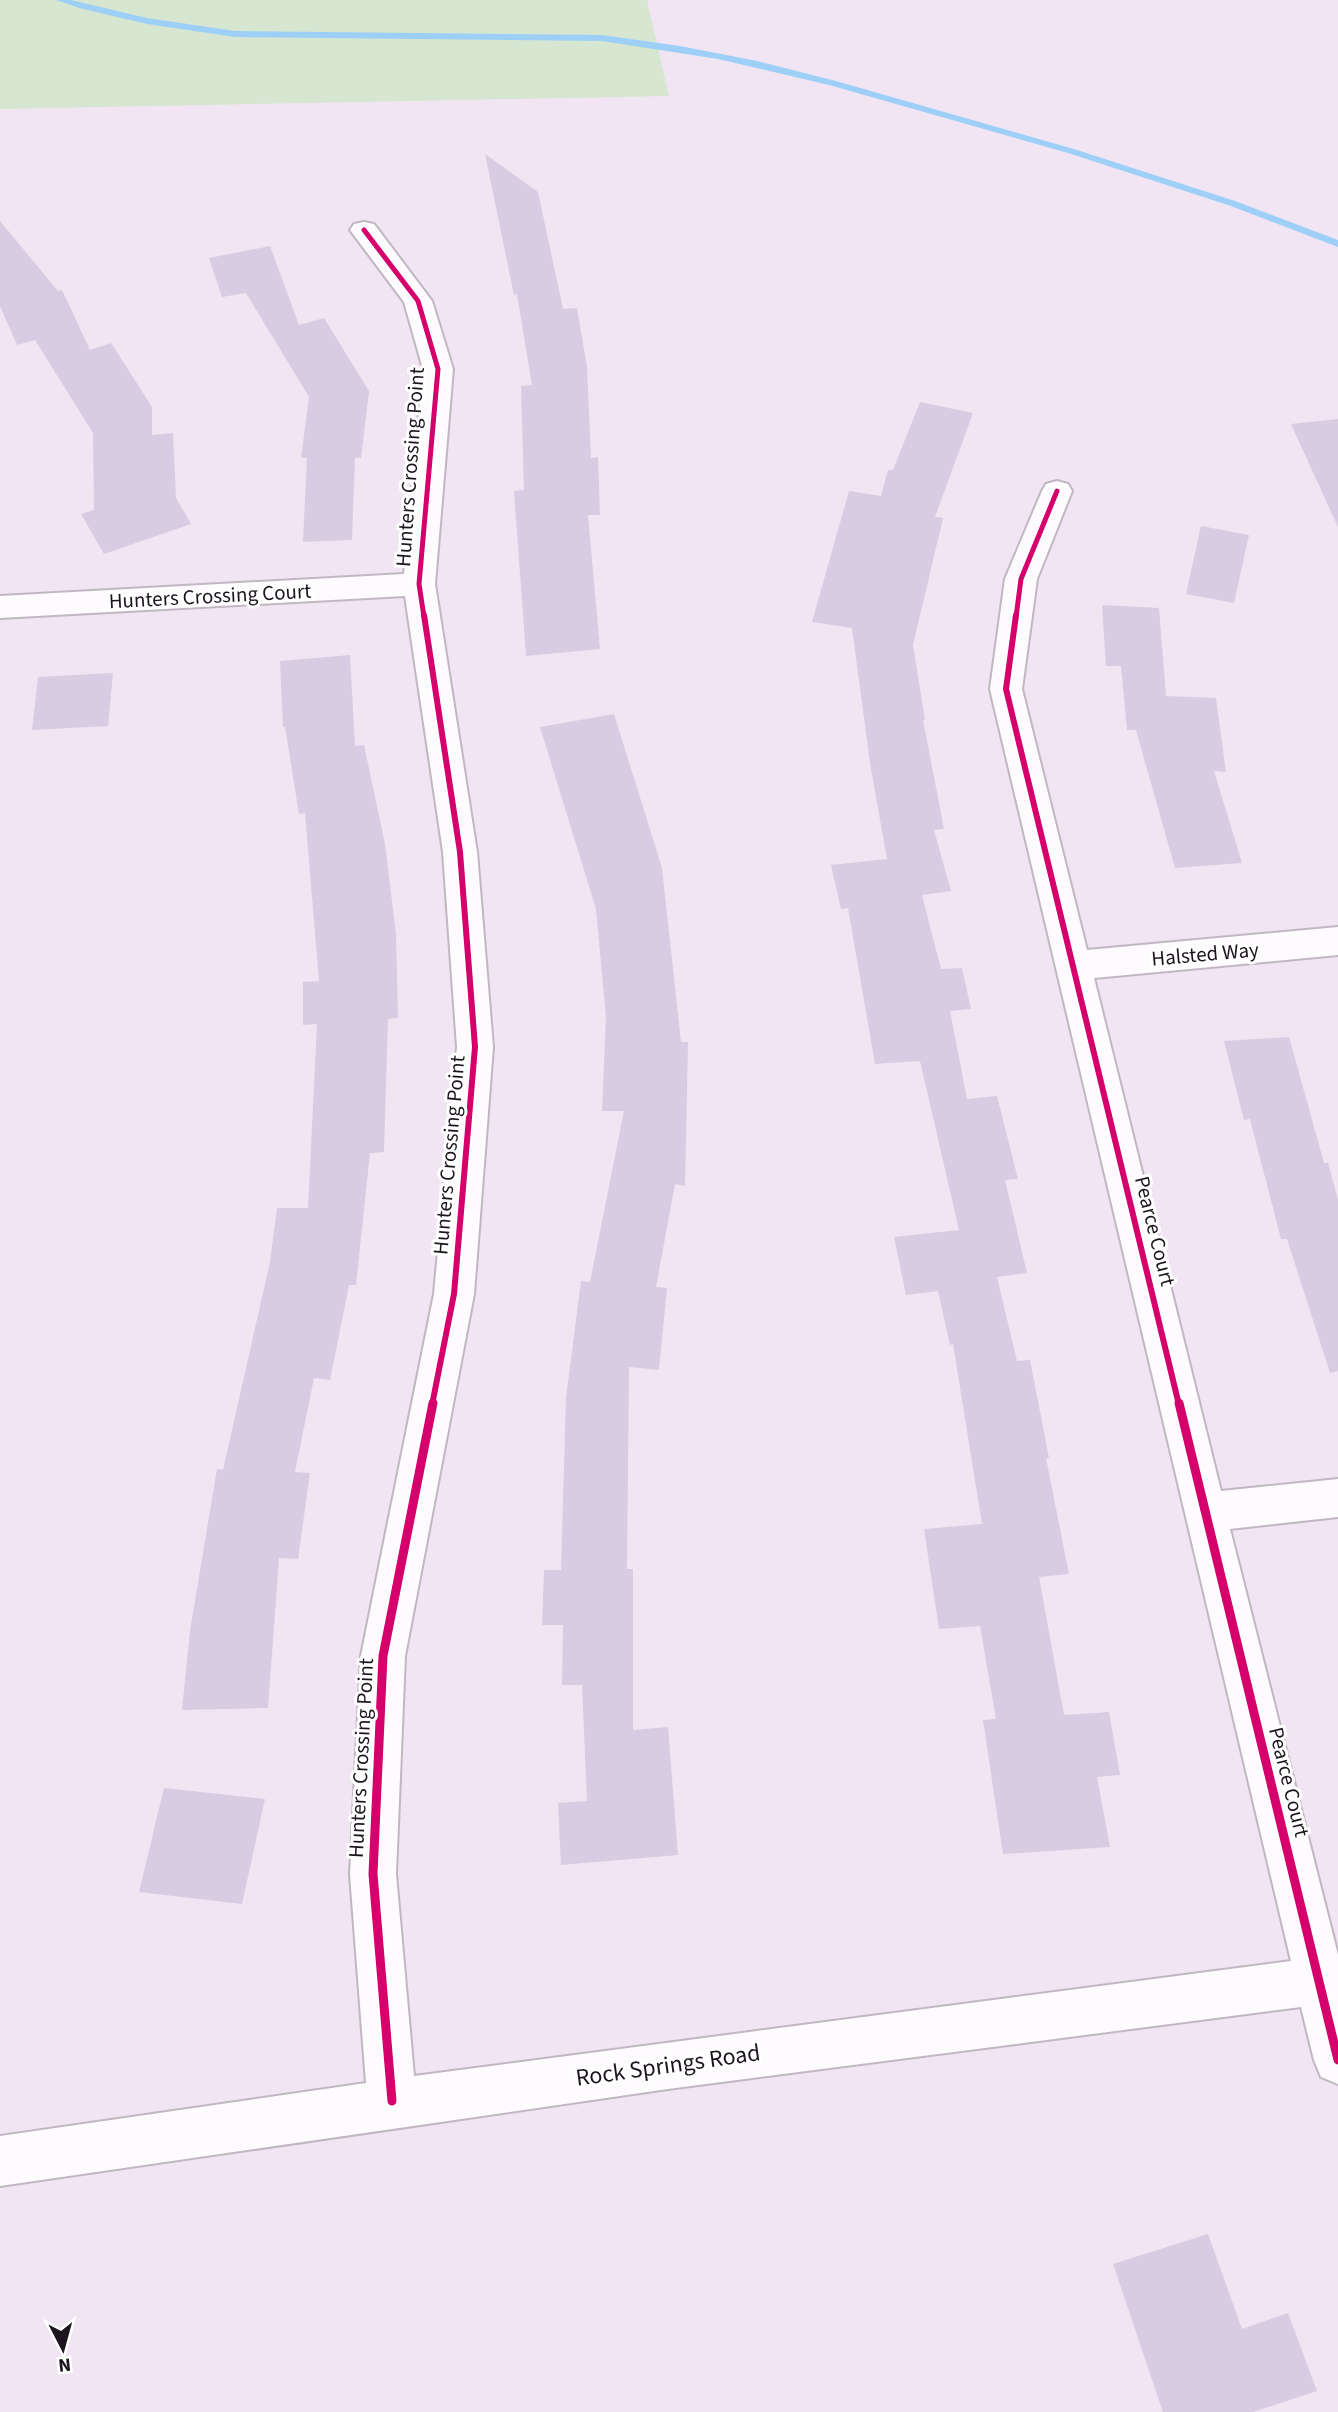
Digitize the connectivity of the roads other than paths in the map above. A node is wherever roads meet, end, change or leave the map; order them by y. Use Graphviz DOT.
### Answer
graph roads {
  1 [pos="364,229"];
  2 [pos="1057,491"];
  3 [pos="419,584"];
  4 [pos="0,607"];
  5 [pos="1338,942"];
  6 [pos="1073,967"];
  7 [pos="1338,1498"];
  8 [pos="1206,1512"];
  9 [pos="1329,1980"];
  10 [pos="1338,2060"];
  11 [pos="392,2101"];
  12 [pos="0,2161"];
  1 -- 3 [label="street, Hunters Crossing Point"];
  2 -- 6 [label="street, Pearce Court"];
  3 -- 4 [label="street, Hunters Crossing Court"];
  3 -- 11 [label="street, Hunters Crossing Point"];
  5 -- 6 [label="street, Halsted Way"];
  6 -- 8 [label="street, Pearce Court"];
  7 -- 8 [label="street"];
  8 -- 9 [label="street, Pearce Court"];
  9 -- 10 [label="street, Pearce Court"];
  9 -- 11 [label="street, Rock Springs Road"];
  11 -- 12 [label="street, Rock Springs Road"];
}
